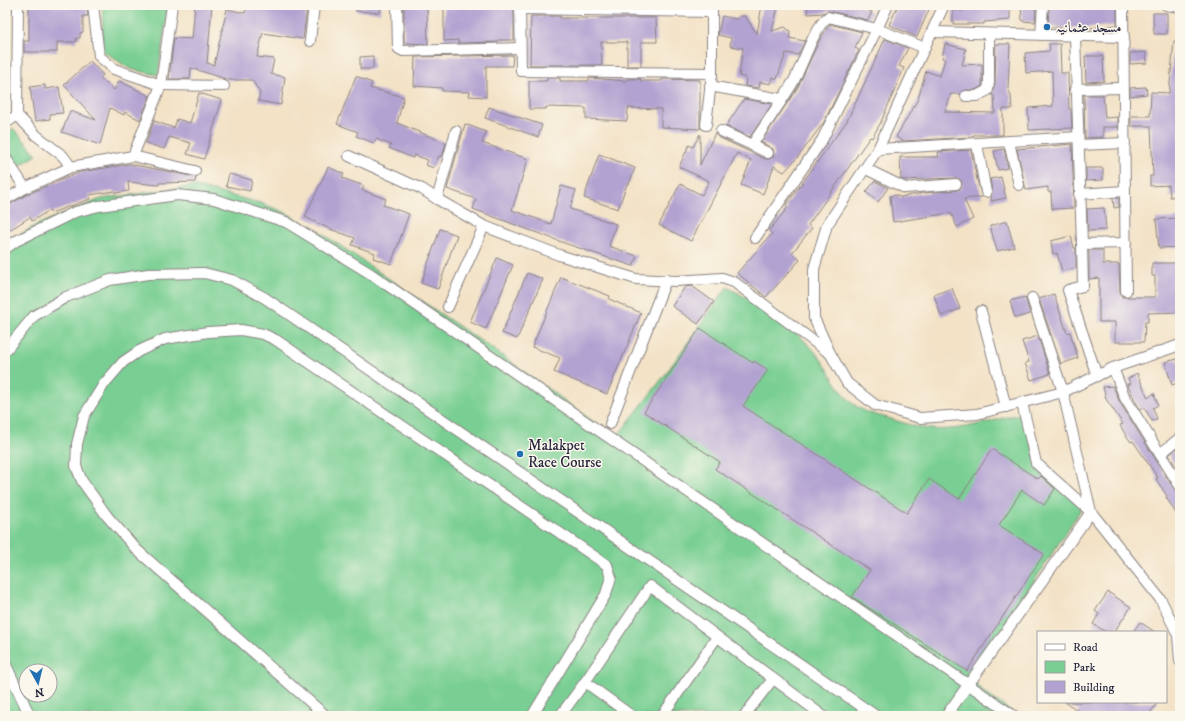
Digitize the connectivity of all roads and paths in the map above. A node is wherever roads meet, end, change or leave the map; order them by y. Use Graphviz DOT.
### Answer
graph roads {
  1 [pos="18,5"];
  2 [pos="93,5"];
  3 [pos="172,5"];
  4 [pos="314,5"];
  5 [pos="396,5"];
  6 [pos="888,5"];
  7 [pos="944,5"];
  8 [pos="1043,5"];
  9 [pos="1123,5"];
  10 [pos="1166,5"];
  11 [pos="520,7"];
  12 [pos="1180,7"];
  13 [pos="712,9"];
  14 [pos="877,29"];
  15 [pos="932,32"];
  16 [pos="989,34"];
  17 [pos="1041,35"];
  18 [pos="1075,36"];
  19 [pos="1124,37"];
  20 [pos="310,41"];
  21 [pos="520,48"];
  22 [pos="925,48"];
  23 [pos="712,73"];
  24 [pos="160,85"];
  25 [pos="224,86"];
  26 [pos="710,86"];
  27 [pos="1122,88"];
  28 [pos="1075,89"];
  29 [pos="966,96"];
  30 [pos="781,99"];
  31 [pos="17,115"];
  32 [pos="5,124"];
  33 [pos="706,125"];
  34 [pos="456,131"];
  35 [pos="721,131"];
  36 [pos="1078,141"];
  37 [pos="1009,142"];
  38 [pos="1125,143"];
  39 [pos="976,144"];
  40 [pos="752,145"];
  41 [pos="878,149"];
  42 [pos="768,153"];
  43 [pos="133,156"];
  44 [pos="349,156"];
  45 [pos="5,157"];
  46 [pos="71,167"];
  47 [pos="866,169"];
  48 [pos="195,171"];
  49 [pos="956,184"];
  50 [pos="1020,185"];
  51 [pos="25,188"];
  52 [pos="1125,191"];
  53 [pos="986,192"];
  54 [pos="1079,194"];
  55 [pos="437,199"];
  56 [pos="5,200"];
  57 [pos="484,226"];
  58 [pos="755,238"];
  59 [pos="1126,243"];
  60 [pos="1082,244"];
  61 [pos="5,249"];
  62 [pos="666,280"];
  63 [pos="1126,291"];
  64 [pos="1032,298"];
  65 [pos="448,307"];
  66 [pos="982,311"];
  67 [pos="1180,345"];
  68 [pos="5,351"];
  69 [pos="830,353"];
  70 [pos="1112,368"];
  71 [pos="1097,376"];
  72 [pos="1063,392"];
  73 [pos="1022,403"];
  74 [pos="1006,407"];
  75 [pos="610,424"];
  76 [pos="1178,443"];
  77 [pos="1160,454"];
  78 [pos="1180,486"];
  79 [pos="1091,512"];
  80 [pos="717,637"];
  81 [pos="1180,661"];
  82 [pos="5,663"];
  83 [pos="773,679"];
  84 [pos="585,682"];
  85 [pos="968,685"];
  86 [pos="30,716"];
  87 [pos="326,716"];
  88 [pos="532,716"];
  89 [pos="560,716"];
  90 [pos="632,716"];
  91 [pos="662,716"];
  92 [pos="744,716"];
  93 [pos="823,716"];
  94 [pos="876,716"];
  95 [pos="946,716"];
  96 [pos="1014,716"];
  1 -- 31 [label="street"];
  2 -- 24 [label="street"];
  3 -- 24 [label="street"];
  4 -- 20 [label="street"];
  5 -- 21 [label="street"];
  6 -- 14 [label="street"];
  7 -- 15 [label="street"];
  8 -- 17 [label="street"];
  9 -- 19 [label="street"];
  10 -- 12 [label="street"];
  11 -- 13 [label="street"];
  11 -- 21 [label="street"];
  13 -- 23 [label="street"];
  14 -- 22 [label="street"];
  14 -- 30 [label="street"];
  14 -- 58 [label="street"];
  15 -- 16 [label="street"];
  15 -- 22 [label="street"];
  16 -- 17 [label="street"];
  16 -- 29 [label="street"];
  17 -- 18 [label="street"];
  18 -- 19 [label="street"];
  18 -- 28 [label="street"];
  19 -- 27 [label="street"];
  21 -- 23 [label="street"];
  22 -- 41 [label="street"];
  23 -- 26 [label="street"];
  24 -- 25 [label="street"];
  24 -- 43 [label="street"];
  26 -- 30 [label="street"];
  26 -- 33 [label="street"];
  27 -- 28 [label="street"];
  27 -- 38 [label="street"];
  28 -- 36 [label="street"];
  30 -- 40 [label="street"];
  31 -- 32 [label="street"];
  31 -- 46 [label="street"];
  34 -- 55 [label="street"];
  35 -- 40 [label="street"];
  36 -- 37 [label="street"];
  36 -- 38 [label="street"];
  36 -- 54 [label="street"];
  37 -- 39 [label="street"];
  37 -- 50 [label="street"];
  38 -- 52 [label="street"];
  39 -- 41 [label="street"];
  39 -- 53 [label="street"];
  40 -- 42 [label="street"];
  41 -- 47 [label="street"];
  43 -- 46 [label="street"];
  43 -- 48 [label="street"];
  44 -- 55 [label="street"];
  45 -- 51 [label="street"];
  46 -- 51 [label="street"];
  47 -- 49 [label="street"];
  47 -- 69 [label="street"];
  51 -- 56 [label="street"];
  52 -- 54 [label="street"];
  52 -- 59 [label="street"];
  54 -- 60 [label="street"];
  55 -- 57 [label="street"];
  57 -- 62 [label="street"];
  57 -- 65 [label="street"];
  59 -- 60 [label="street"];
  59 -- 63 [label="street"];
  60 -- 71 [label="street"];
  61 -- 85 [label="street"];
  62 -- 69 [label="street"];
  62 -- 75 [label="street"];
  64 -- 72 [label="street"];
  66 -- 74 [label="street"];
  67 -- 70 [label="street"];
  68 -- 94 [label="street"];
  69 -- 74 [label="street"];
  70 -- 71 [label="street"];
  70 -- 77 [label="street"];
  71 -- 72 [label="street"];
  72 -- 73 [label="street"];
  72 -- 79 [label="street"];
  73 -- 74 [label="street"];
  73 -- 79 [label="street"];
  76 -- 77 [label="street"];
  77 -- 78 [label="street"];
  79 -- 81 [label="street"];
  79 -- 85 [label="street"];
  80 -- 83 [label="street"];
  80 -- 84 [label="street"];
  80 -- 91 [label="street"];
  82 -- 86 [label="street"];
  83 -- 92 [label="street"];
  83 -- 93 [label="street"];
  84 -- 89 [label="street"];
  84 -- 90 [label="street"];
  85 -- 95 [label="street"];
  85 -- 96 [label="street"];
  87 -- 88 [label="street"];
}
